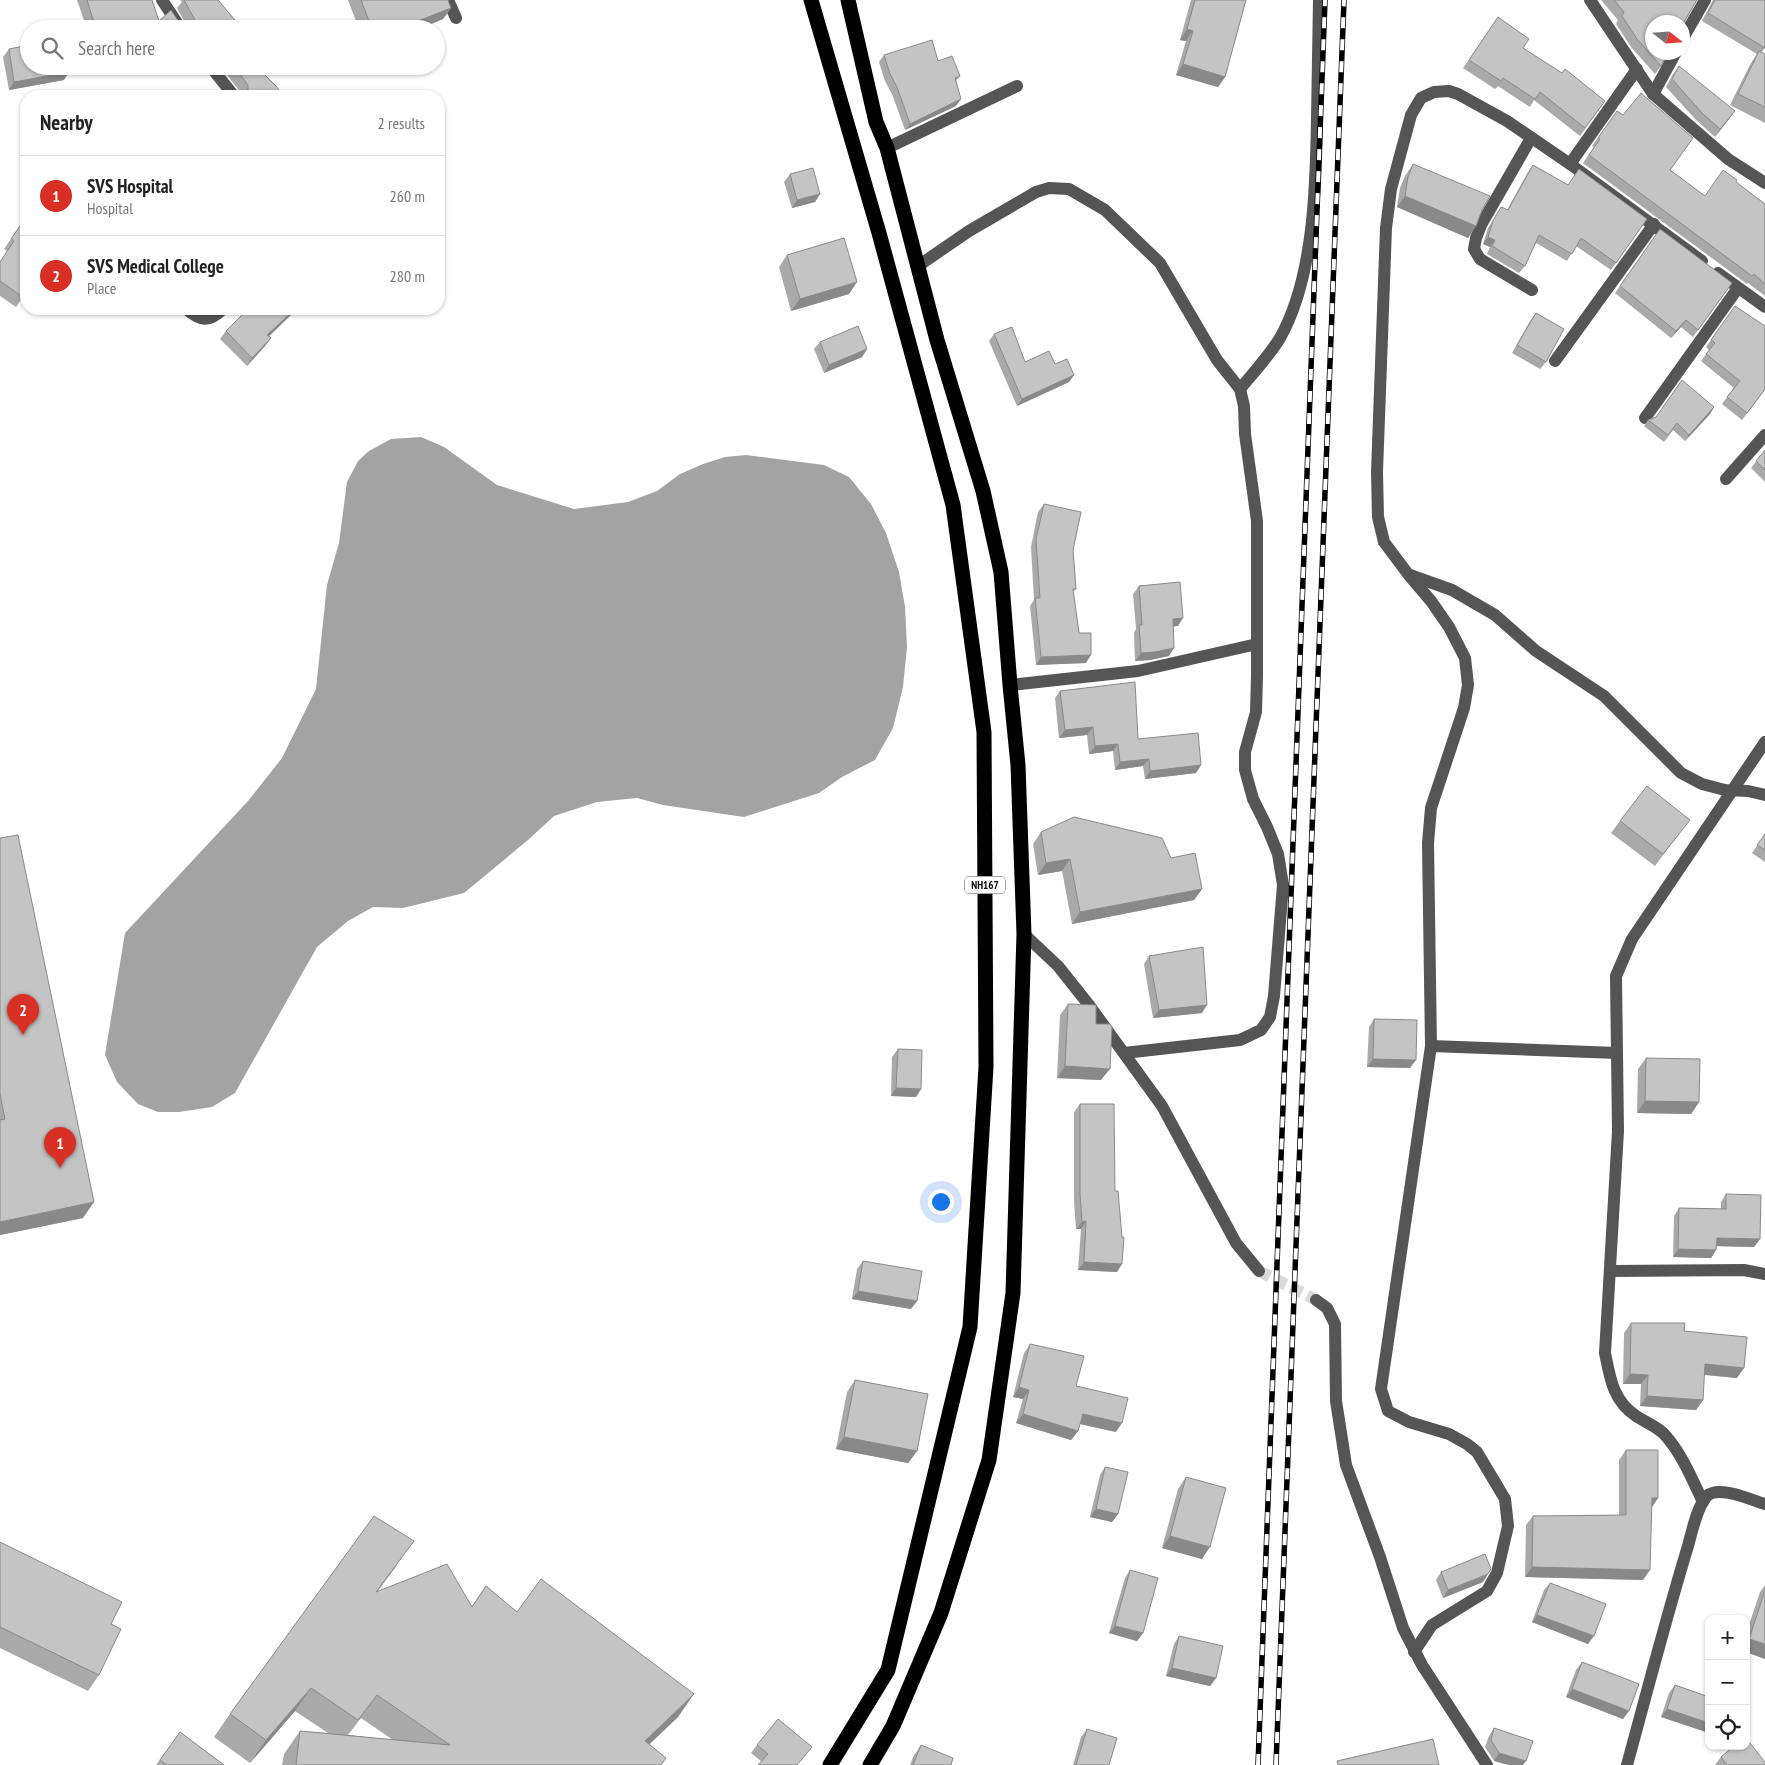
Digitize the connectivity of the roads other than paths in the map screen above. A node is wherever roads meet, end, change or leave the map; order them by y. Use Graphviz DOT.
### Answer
graph roads {
  1 [pos="162,0"];
  2 [pos="448,0"];
  3 [pos="811,0"];
  4 [pos="848,0"];
  5 [pos="1319,0"];
  6 [pos="1590,0"];
  7 [pos="1705,0"];
  8 [pos="456,18"];
  9 [pos="175,20"];
  10 [pos="1690,26"];
  11 [pos="1672,60"];
  12 [pos="1637,69"];
  13 [pos="217,75"];
  14 [pos="1017,86"];
  15 [pos="229,90"];
  16 [pos="1653,94"];
  17 [pos="1531,138"];
  18 [pos="887,148"];
  19 [pos="1570,164"];
  20 [pos="1765,183"];
  21 [pos="1654,224"];
  22 [pos="918,266"];
  23 [pos="1738,288"];
  24 [pos="1532,290"];
  25 [pos="1765,307"];
  26 [pos="194,315"];
  27 [pos="215,315"];
  28 [pos="1555,361"];
  29 [pos="1240,388"];
  30 [pos="1645,418"];
  31 [pos="1765,435"];
  32 [pos="1726,479"];
  33 [pos="1408,574"];
  34 [pos="1257,644"];
  35 [pos="1010,685"];
  36 [pos="1765,742"];
  37 [pos="1732,791"];
  38 [pos="1765,795"];
  39 [pos="1024,934"];
  40 [pos="1431,1046"];
  41 [pos="1124,1053"];
  42 [pos="1618,1053"];
  43 [pos="1259,1270"];
  44 [pos="1610,1271"];
  45 [pos="1765,1274"];
  46 [pos="1316,1300"];
  47 [pos="1704,1502"];
  48 [pos="1765,1504"];
  49 [pos="1414,1652"];
  50 [pos="830,1765"];
  51 [pos="870,1765"];
  52 [pos="1487,1765"];
  53 [pos="1627,1765"];
  1 -- 9 [label="street"];
  2 -- 8 [label="street"];
  3 -- 50 [label="highway, NH167"];
  4 -- 18 [label="highway, NH167"];
  5 -- 29 [label="street"];
  6 -- 12 [label="street"];
  7 -- 10 [label="street"];
  11 -- 16 [label="street"];
  12 -- 16 [label="street"];
  12 -- 19 [label="street"];
  13 -- 15 [label="street"];
  14 -- 18 [label="street"];
  16 -- 20 [label="street"];
  17 -- 19 [label="street"];
  17 -- 24 [label="street"];
  17 -- 33 [label="street"];
  18 -- 22 [label="highway, NH167"];
  19 -- 21 [label="street"];
  21 -- 23 [label="street"];
  21 -- 28 [label="street"];
  22 -- 29 [label="street"];
  22 -- 35 [label="highway, NH167"];
  23 -- 25 [label="street"];
  23 -- 30 [label="street"];
  26 -- 27 [label="street"];
  29 -- 34 [label="street"];
  31 -- 32 [label="street"];
  33 -- 37 [label="street"];
  33 -- 40 [label="street"];
  34 -- 35 [label="street"];
  34 -- 41 [label="street"];
  35 -- 39 [label="highway, NH167"];
  36 -- 37 [label="street"];
  37 -- 38 [label="street"];
  37 -- 42 [label="street"];
  39 -- 41 [label="street"];
  39 -- 51 [label="highway, NH167"];
  40 -- 42 [label="street"];
  40 -- 49 [label="street"];
  41 -- 43 [label="street"];
  42 -- 44 [label="street"];
  44 -- 45 [label="street"];
  44 -- 47 [label="street"];
  46 -- 49 [label="street"];
  47 -- 48 [label="street"];
  47 -- 53 [label="street"];
  49 -- 52 [label="street"];
}
